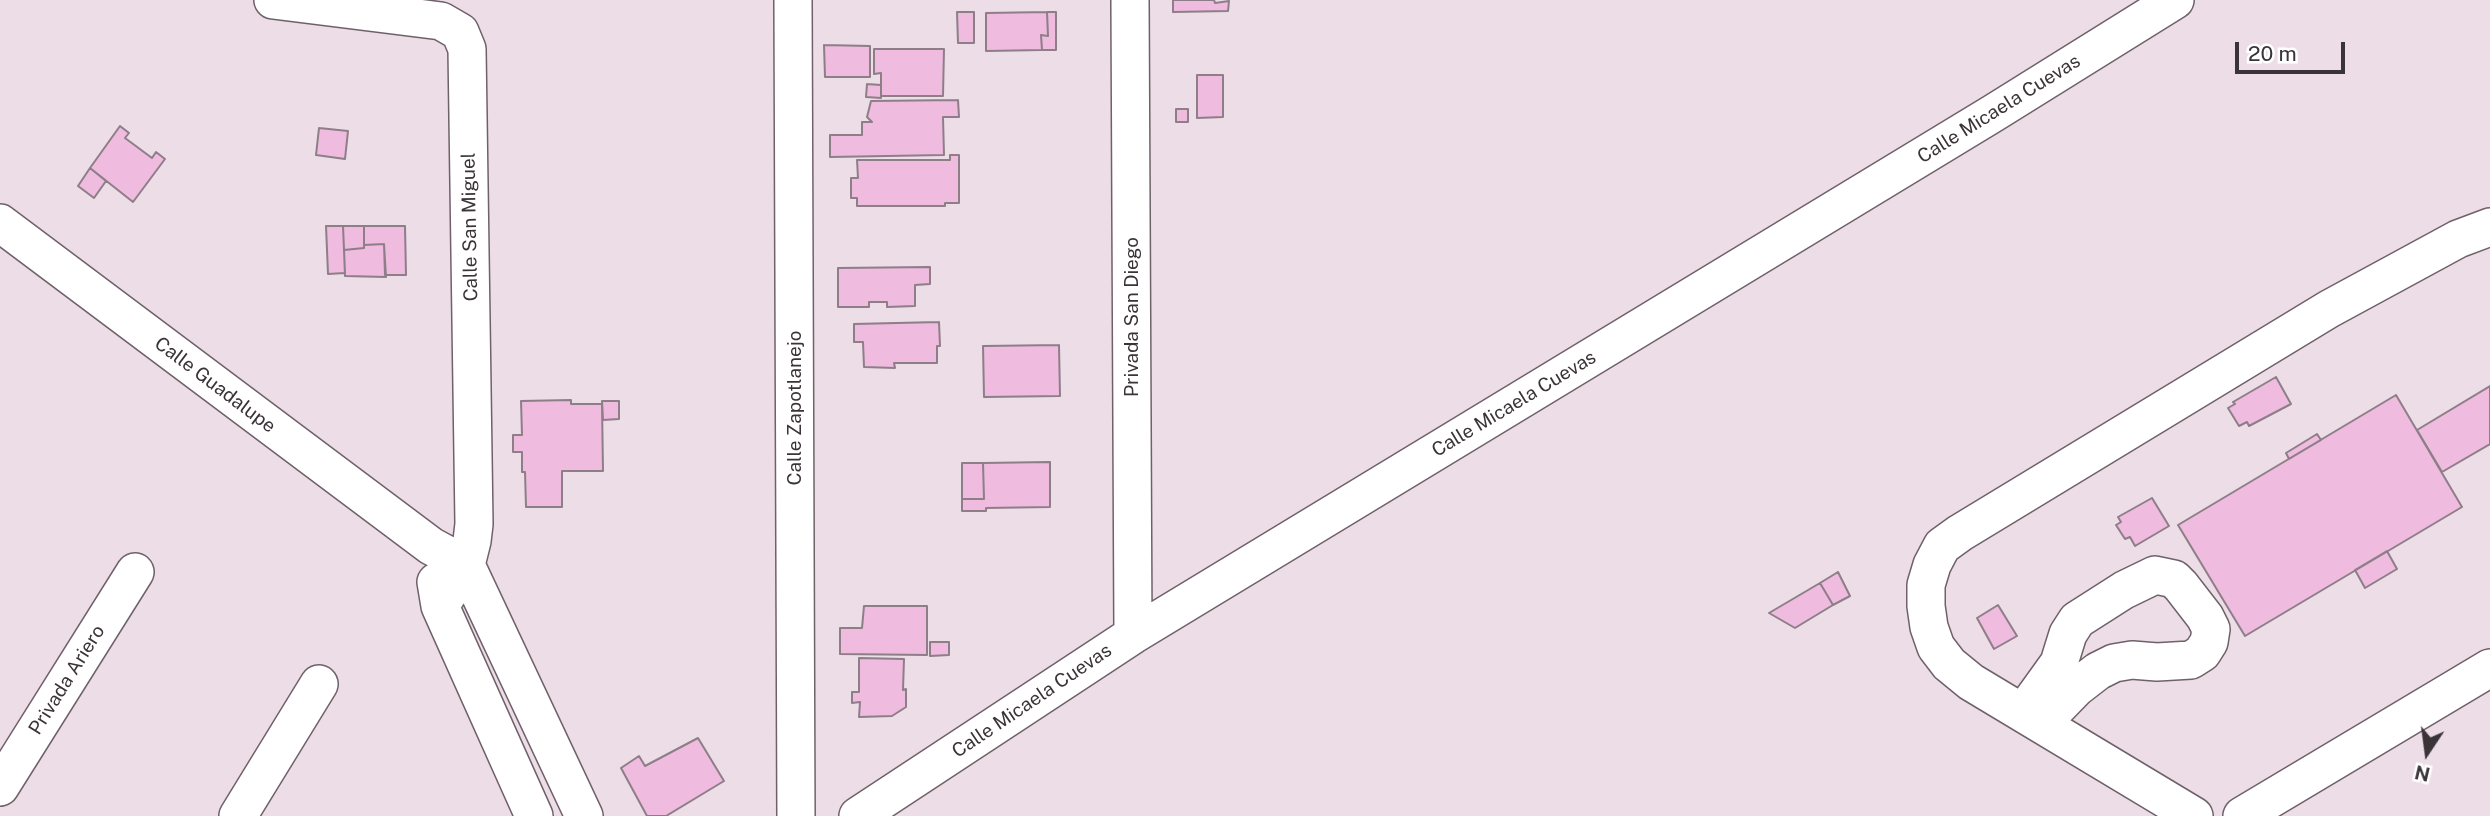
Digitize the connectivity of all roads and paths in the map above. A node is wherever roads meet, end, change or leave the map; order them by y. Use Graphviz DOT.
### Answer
graph roads {
  1 [pos="273,0"];
  2 [pos="793,0"];
  3 [pos="1130,0"];
  4 [pos="2175,0"];
  5 [pos="0,223"];
  6 [pos="2490,227"];
  7 [pos="431,546"];
  8 [pos="466,565"];
  9 [pos="135,572"];
  10 [pos="440,606"];
  11 [pos="1133,635"];
  12 [pos="2490,667"];
  13 [pos="319,684"];
  14 [pos="2032,719"];
  15 [pos="0,787"];
  16 [pos="238,816"];
  17 [pos="534,816"];
  18 [pos="583,816"];
  19 [pos="796,816"];
  20 [pos="859,816"];
  21 [pos="2194,816"];
  22 [pos="2242,816"];
  1 -- 8 [label="street, Calle San Miguel"];
  2 -- 19 [label="street, Calle Zapotlanejo"];
  3 -- 11 [label="street, Privada San Diego"];
  4 -- 11 [label="street, Calle Micaela Cuevas"];
  5 -- 7 [label="street, Calle Guadalupe"];
  6 -- 14 [label="street"];
  7 -- 8 [label="street, Calle Guadalupe"];
  7 -- 10 [label="street"];
  8 -- 10 [label="street, Calle San Miguel"];
  8 -- 18 [label="street"];
  9 -- 15 [label="street, Privada Ariero"];
  10 -- 17 [label="street"];
  11 -- 20 [label="street, Calle Micaela Cuevas"];
  12 -- 22 [label="street"];
  13 -- 16 [label="street"];
  14 -- 14 [label="street"];
  14 -- 21 [label="street"];
}
